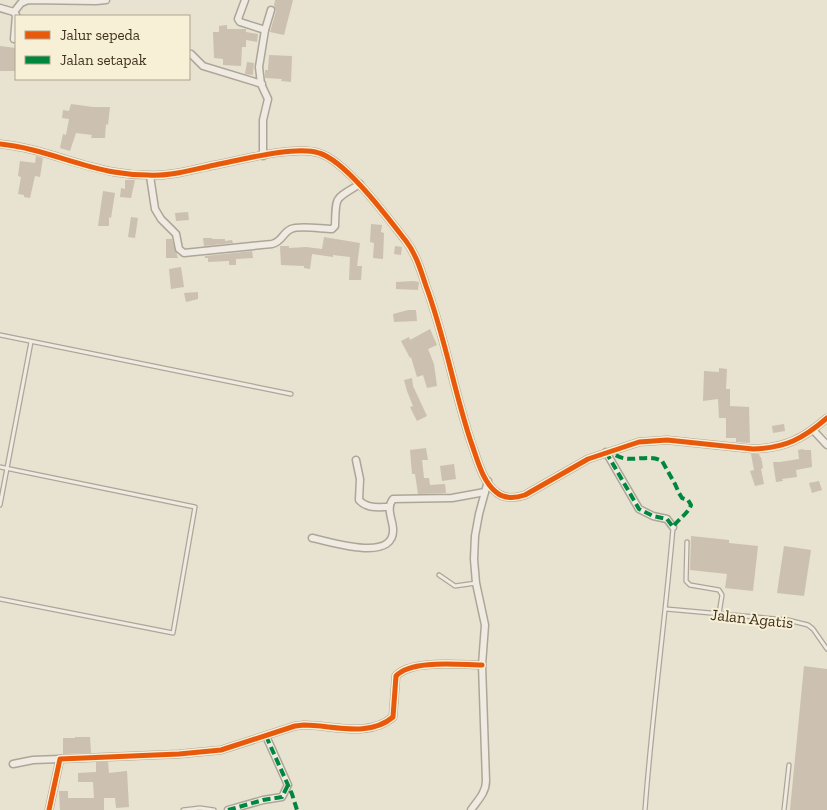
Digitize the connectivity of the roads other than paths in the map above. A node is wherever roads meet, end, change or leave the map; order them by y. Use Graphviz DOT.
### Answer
graph roads {
  1 [pos="106,0"];
  2 [pos="245,0"];
  3 [pos="0,8"];
  4 [pos="270,10"];
  5 [pos="14,12"];
  6 [pos="15,15"];
  7 [pos="15,28"];
  8 [pos="264,30"];
  9 [pos="14,39"];
  10 [pos="191,54"];
  11 [pos="262,84"];
  12 [pos="0,144"];
  13 [pos="263,156"];
  14 [pos="150,176"];
  15 [pos="360,184"];
  16 [pos="0,335"];
  17 [pos="31,342"];
  18 [pos="290,394"];
  19 [pos="827,418"];
  20 [pos="813,430"];
  21 [pos="827,445"];
  22 [pos="606,452"];
  23 [pos="356,460"];
  24 [pos="0,467"];
  25 [pos="7,468"];
  26 [pos="488,481"];
  27 [pos="484,492"];
  28 [pos="0,505"];
  29 [pos="389,507"];
  30 [pos="673,527"];
  31 [pos="312,538"];
  32 [pos="688,542"];
  33 [pos="439,575"];
  34 [pos="476,583"];
  35 [pos="0,599"];
  36 [pos="666,609"];
  37 [pos="719,614"];
  38 [pos="827,648"];
  39 [pos="482,665"];
  40 [pos="266,736"];
  41 [pos="60,759"];
  42 [pos="13,764"];
  43 [pos="789,764"];
  44 [pos="49,810"];
  45 [pos="183,810"];
  46 [pos="214,810"];
  47 [pos="228,810"];
  48 [pos="471,810"];
  49 [pos="646,810"];
  50 [pos="784,810"];
  1 -- 5 [label="street"];
  2 -- 8 [label="street"];
  3 -- 5 [label="street"];
  4 -- 8 [label="street"];
  5 -- 6 [label="street"];
  7 -- 9 [label="street"];
  8 -- 11 [label="street"];
  10 -- 11 [label="street"];
  11 -- 13 [label="street"];
  12 -- 14 [label="street"];
  13 -- 14 [label="street"];
  13 -- 15 [label="street"];
  14 -- 15 [label="street"];
  15 -- 26 [label="street"];
  16 -- 17 [label="lane"];
  17 -- 18 [label="lane"];
  17 -- 25 [label="lane"];
  19 -- 20 [label="street"];
  20 -- 21 [label="street"];
  20 -- 22 [label="street"];
  22 -- 26 [label="street"];
  22 -- 30 [label="street"];
  23 -- 29 [label="street"];
  24 -- 25 [label="lane"];
  25 -- 28 [label="lane"];
  25 -- 35 [label="lane"];
  26 -- 27 [label="street"];
  27 -- 29 [label="street"];
  27 -- 34 [label="street"];
  29 -- 31 [label="street"];
  30 -- 36 [label="lane"];
  32 -- 37 [label="lane"];
  33 -- 34 [label="lane"];
  34 -- 39 [label="street"];
  36 -- 37 [label="lane, Jalan Agatis"];
  36 -- 49 [label="lane"];
  37 -- 38 [label="lane, Jalan Agatis"];
  39 -- 40 [label="street"];
  39 -- 48 [label="street"];
  40 -- 41 [label="street"];
  40 -- 47 [label="street"];
  41 -- 42 [label="street"];
  41 -- 44 [label="street"];
  43 -- 50 [label="lane"];
  45 -- 46 [label="lane"];
}
